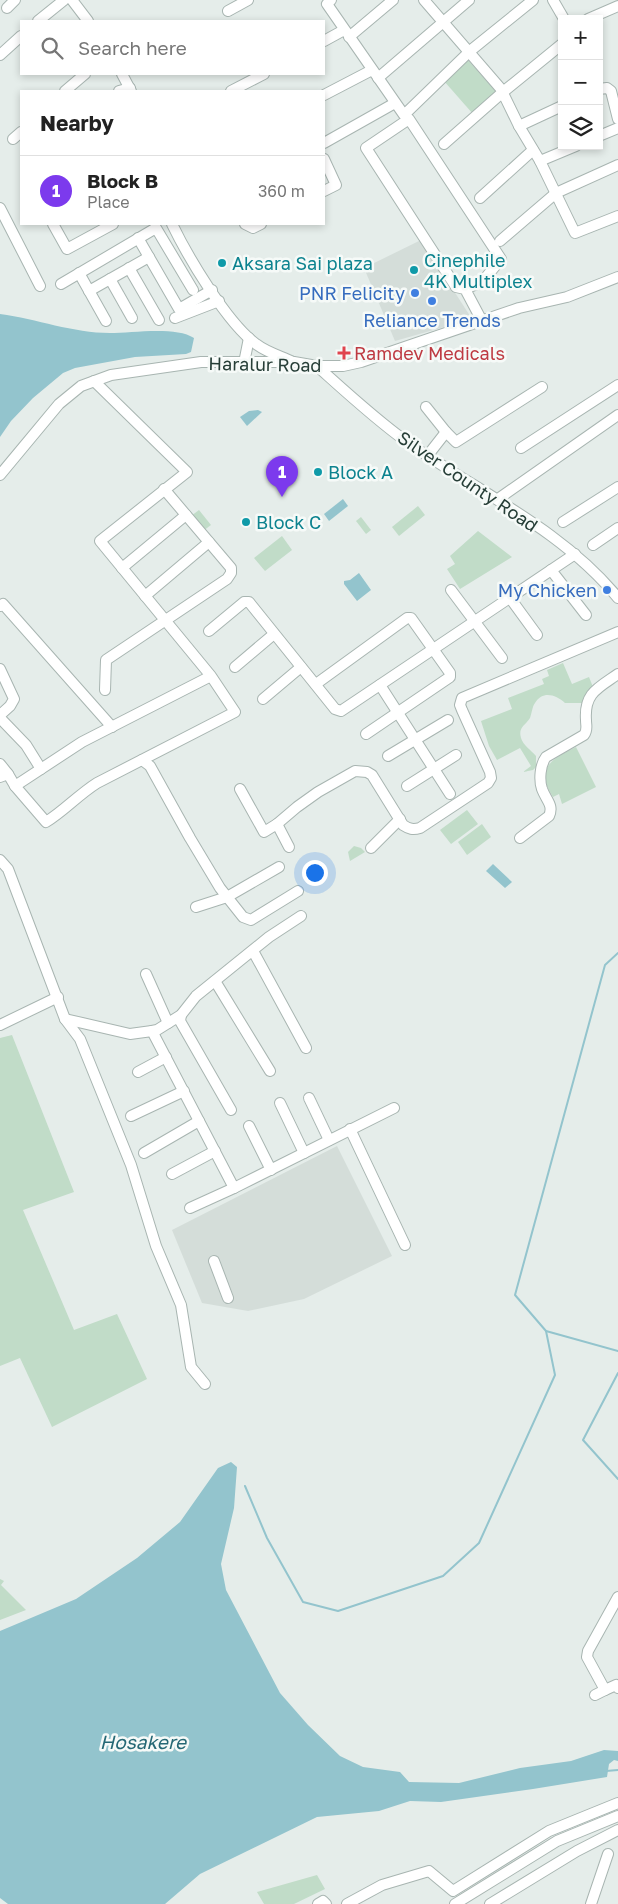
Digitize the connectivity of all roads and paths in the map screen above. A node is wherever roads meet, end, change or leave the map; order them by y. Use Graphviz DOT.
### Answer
graph roads {
  1 [pos="14,0"];
  2 [pos="64,0"];
  3 [pos="72,0"];
  4 [pos="248,0"];
  5 [pos="332,0"];
  6 [pos="393,0"];
  7 [pos="424,0"];
  8 [pos="469,0"];
  9 [pos="533,0"];
  10 [pos="553,0"];
  11 [pos="618,6"];
  12 [pos="7,8"];
  13 [pos="228,11"];
  14 [pos="562,15"];
  15 [pos="597,15"];
  16 [pos="39,20"];
  17 [pos="87,20"];
  18 [pos="443,22"];
  19 [pos="347,33"];
  20 [pos="20,37"];
  21 [pos="325,41"];
  22 [pos="558,47"];
  23 [pos="470,51"];
  24 [pos="0,55"];
  25 [pos="375,74"];
  26 [pos="83,75"];
  27 [pos="122,75"];
  28 [pos="262,75"];
  29 [pos="618,82"];
  30 [pos="603,88"];
  31 [pos="66,90"];
  32 [pos="130,90"];
  33 [pos="233,90"];
  34 [pos="503,92"];
  35 [pos="325,95"];
  36 [pos="395,103"];
  37 [pos="558,108"];
  38 [pos="618,119"];
  39 [pos="519,126"];
  40 [pos="618,128"];
  41 [pos="20,133"];
  42 [pos="603,134"];
  43 [pos="13,139"];
  44 [pos="325,142"];
  45 [pos="444,144"];
  46 [pos="533,150"];
  47 [pos="567,150"];
  48 [pos="325,161"];
  49 [pos="540,162"];
  50 [pos="618,165"];
  51 [pos="325,190"];
  52 [pos="556,193"];
  53 [pos="480,198"];
  54 [pos="0,208"];
  55 [pos="618,216"];
  56 [pos="54,225"];
  57 [pos="106,225"];
  58 [pos="173,225"];
  59 [pos="247,225"];
  60 [pos="259,225"];
  61 [pos="138,238"];
  62 [pos="500,242"];
  63 [pos="149,256"];
  64 [pos="129,268"];
  65 [pos="79,273"];
  66 [pos="618,277"];
  67 [pos="110,279"];
  68 [pos="61,284"];
  69 [pos="40,286"];
  70 [pos="465,289"];
  71 [pos="193,290"];
  72 [pos="212,290"];
  73 [pos="89,291"];
  74 [pos="218,301"];
  75 [pos="132,318"];
  76 [pos="175,318"];
  77 [pos="159,320"];
  78 [pos="106,321"];
  79 [pos="482,321"];
  80 [pos="249,338"];
  81 [pos="294,362"];
  82 [pos="244,363"];
  83 [pos="317,366"];
  84 [pos="94,381"];
  85 [pos="618,385"];
  86 [pos="542,387"];
  87 [pos="426,407"];
  88 [pos="618,415"];
  89 [pos="446,432"];
  90 [pos="520,448"];
  91 [pos="428,455"];
  92 [pos="0,476"];
  93 [pos="618,487"];
  94 [pos="164,489"];
  95 [pos="498,499"];
  96 [pos="186,514"];
  97 [pos="562,522"];
  98 [pos="618,528"];
  99 [pos="209,542"];
  100 [pos="593,544"];
  101 [pos="575,554"];
  102 [pos="122,568"];
  103 [pos="551,570"];
  104 [pos="451,590"];
  105 [pos="145,596"];
  106 [pos="510,598"];
  107 [pos="618,598"];
  108 [pos="0,606"];
  109 [pos="586,614"];
  110 [pos="165,620"];
  111 [pos="474,622"];
  112 [pos="209,631"];
  113 [pos="618,632"];
  114 [pos="274,634"];
  115 [pos="536,634"];
  116 [pos="434,649"];
  117 [pos="502,658"];
  118 [pos="235,667"];
  119 [pos="301,667"];
  120 [pos="0,669"];
  121 [pos="618,674"];
  122 [pos="211,676"];
  123 [pos="316,684"];
  124 [pos="380,685"];
  125 [pos="105,690"];
  126 [pos="263,699"];
  127 [pos="398,713"];
  128 [pos="0,717"];
  129 [pos="448,720"];
  130 [pos="112,727"];
  131 [pos="366,734"];
  132 [pos="415,740"];
  133 [pos="388,756"];
  134 [pos="456,756"];
  135 [pos="142,760"];
  136 [pos="0,764"];
  137 [pos="41,769"];
  138 [pos="434,769"];
  139 [pos="4,776"];
  140 [pos="15,786"];
  141 [pos="407,786"];
  142 [pos="240,789"];
  143 [pos="450,794"];
  144 [pos="400,819"];
  145 [pos="277,824"];
  146 [pos="520,838"];
  147 [pos="289,847"];
  148 [pos="370,848"];
  149 [pos="0,860"];
  150 [pos="279,867"];
  151 [pos="298,892"];
  152 [pos="227,897"];
  153 [pos="196,907"];
  154 [pos="302,916"];
  155 [pos="253,950"];
  156 [pos="146,974"];
  157 [pos="215,981"];
  158 [pos="58,997"];
  159 [pos="181,1015"];
  160 [pos="65,1019"];
  161 [pos="168,1023"];
  162 [pos="0,1025"];
  163 [pos="152,1031"];
  164 [pos="306,1048"];
  165 [pos="166,1057"];
  166 [pos="270,1070"];
  167 [pos="138,1072"];
  168 [pos="184,1091"];
  169 [pos="309,1098"];
  170 [pos="280,1103"];
  171 [pos="394,1108"];
  172 [pos="231,1110"];
  173 [pos="132,1116"];
  174 [pos="199,1121"];
  175 [pos="249,1126"];
  176 [pos="350,1130"];
  177 [pos="329,1140"];
  178 [pos="215,1151"];
  179 [pos="144,1152"];
  180 [pos="304,1153"];
  181 [pos="270,1170"];
  182 [pos="172,1174"];
  183 [pos="234,1188"];
  184 [pos="190,1208"];
  185 [pos="405,1246"];
  186 [pos="214,1261"];
  187 [pos="228,1298"];
  188 [pos="204,1384"];
  189 [pos="618,1597"];
  190 [pos="618,1688"];
  191 [pos="618,1803"];
  192 [pos="606,1807"];
  193 [pos="614,1818"];
  194 [pos="618,1830"];
  195 [pos="549,1831"];
  196 [pos="557,1841"];
  197 [pos="608,1854"];
  198 [pos="318,1904"];
  199 [pos="326,1904"];
  200 [pos="347,1904"];
  201 [pos="455,1904"];
  202 [pos="490,1904"];
  203 [pos="591,1904"];
  1 -- 12 [label="street"];
  2 -- 16 [label="street"];
  3 -- 17 [label="street"];
  4 -- 13 [label="street"];
  5 -- 19 [label="street"];
  6 -- 19 [label="street"];
  7 -- 18 [label="street"];
  8 -- 18 [label="street"];
  9 -- 23 [label="street"];
  10 -- 14 [label="street"];
  11 -- 15 [label="street"];
  18 -- 23 [label="street"];
  18 -- 25 [label="street"];
  19 -- 21 [label="street"];
  19 -- 25 [label="street"];
  20 -- 24 [label="street"];
  22 -- 34 [label="street"];
  23 -- 34 [label="street"];
  23 -- 36 [label="street"];
  25 -- 35 [label="street"];
  25 -- 36 [label="street"];
  26 -- 31 [label="street"];
  27 -- 32 [label="street"];
  28 -- 33 [label="street"];
  29 -- 30 [label="street"];
  30 -- 38 [label="street"];
  34 -- 39 [label="street"];
  34 -- 45 [label="street"];
  36 -- 44 [label="street"];
  37 -- 39 [label="street"];
  39 -- 46 [label="street"];
  40 -- 42 [label="street"];
  41 -- 43 [label="street"];
  46 -- 49 [label="street"];
  46 -- 53 [label="street"];
  47 -- 49 [label="street"];
  48 -- 51 [label="street"];
  49 -- 52 [label="street"];
  50 -- 52 [label="street"];
  52 -- 55 [label="street"];
  52 -- 62 [label="street"];
  54 -- 69 [label="street"];
  56 -- 57 [label="street"];
  58 -- 72 [label="street"];
  59 -- 60 [label="street"];
  61 -- 63 [label="street"];
  61 -- 65 [label="street"];
  61 -- 71 [label="street"];
  63 -- 64 [label="street"];
  63 -- 72 [label="street"];
  64 -- 67 [label="street"];
  64 -- 77 [label="street"];
  65 -- 68 [label="street"];
  65 -- 73 [label="street"];
  66 -- 79 [label="street, Haralur Road"];
  67 -- 73 [label="street"];
  67 -- 75 [label="street"];
  70 -- 70 [label="street"];
  70 -- 79 [label="street"];
  72 -- 74 [label="street"];
  73 -- 78 [label="street"];
  74 -- 76 [label="street"];
  74 -- 80 [label="street"];
  79 -- 83 [label="street, Haralur Road"];
  80 -- 81 [label="street"];
  80 -- 82 [label="street"];
  81 -- 82 [label="street, Haralur Road"];
  81 -- 83 [label="street, Haralur Road"];
  82 -- 84 [label="street, Haralur Road"];
  83 -- 91 [label="street, Silver County Road"];
  84 -- 92 [label="street, Haralur Road"];
  84 -- 94 [label="street"];
  85 -- 90 [label="street"];
  86 -- 89 [label="street"];
  87 -- 89 [label="street"];
  88 -- 95 [label="street"];
  89 -- 91 [label="street"];
  91 -- 95 [label="street, Silver County Road"];
  93 -- 97 [label="street"];
  94 -- 96 [label="street"];
  94 -- 102 [label="street"];
  95 -- 101 [label="street, Silver County Road"];
  96 -- 99 [label="street"];
  96 -- 102 [label="street"];
  98 -- 100 [label="street"];
  99 -- 105 [label="street"];
  99 -- 110 [label="street"];
  101 -- 103 [label="street"];
  101 -- 107 [label="street, Silver County Road"];
  102 -- 105 [label="street"];
  103 -- 106 [label="street"];
  103 -- 109 [label="street"];
  104 -- 111 [label="street"];
  105 -- 110 [label="street"];
  106 -- 111 [label="street"];
  106 -- 115 [label="street"];
  108 -- 130 [label="street"];
  110 -- 122 [label="street"];
  110 -- 125 [label="street"];
  111 -- 116 [label="street"];
  111 -- 117 [label="street"];
  112 -- 114 [label="street"];
  113 -- 144 [label="street"];
  114 -- 118 [label="street"];
  114 -- 119 [label="street"];
  116 -- 123 [label="street"];
  116 -- 124 [label="street"];
  116 -- 127 [label="street"];
  119 -- 123 [label="street"];
  119 -- 126 [label="street"];
  120 -- 128 [label="street"];
  121 -- 146 [label="street"];
  122 -- 130 [label="street"];
  122 -- 135 [label="street"];
  123 -- 124 [label="street"];
  124 -- 127 [label="street"];
  127 -- 131 [label="street"];
  127 -- 132 [label="street"];
  128 -- 137 [label="street"];
  129 -- 132 [label="street"];
  130 -- 137 [label="street"];
  132 -- 133 [label="street"];
  132 -- 138 [label="street"];
  134 -- 138 [label="street"];
  135 -- 140 [label="street"];
  135 -- 152 [label="street"];
  136 -- 139 [label="street"];
  137 -- 140 [label="street"];
  138 -- 141 [label="street"];
  138 -- 143 [label="street"];
  139 -- 140 [label="street"];
  142 -- 145 [label="street"];
  144 -- 145 [label="street"];
  144 -- 148 [label="street"];
  145 -- 147 [label="street"];
  149 -- 158 [label="street"];
  150 -- 152 [label="street"];
  151 -- 152 [label="street"];
  152 -- 153 [label="street"];
  154 -- 155 [label="street"];
  155 -- 157 [label="street"];
  155 -- 164 [label="street"];
  156 -- 161 [label="street"];
  157 -- 159 [label="street"];
  157 -- 166 [label="street"];
  158 -- 160 [label="street"];
  158 -- 162 [label="street"];
  159 -- 161 [label="street"];
  159 -- 172 [label="street"];
  160 -- 163 [label="street"];
  160 -- 188 [label="street"];
  161 -- 163 [label="street"];
  163 -- 165 [label="street"];
  165 -- 167 [label="street"];
  165 -- 168 [label="street"];
  168 -- 173 [label="street"];
  168 -- 174 [label="street"];
  169 -- 177 [label="street"];
  170 -- 180 [label="street"];
  171 -- 176 [label="street"];
  174 -- 178 [label="street"];
  174 -- 179 [label="street"];
  175 -- 181 [label="street"];
  176 -- 177 [label="street"];
  176 -- 185 [label="street"];
  177 -- 180 [label="street"];
  178 -- 182 [label="street"];
  178 -- 183 [label="street"];
  180 -- 181 [label="street"];
  181 -- 183 [label="street"];
  183 -- 184 [label="street"];
  186 -- 187 [label="street"];
  189 -- 190 [label="street"];
  191 -- 192 [label="street"];
  192 -- 193 [label="street"];
  192 -- 195 [label="street"];
  193 -- 196 [label="street"];
  194 -- 202 [label="street"];
  195 -- 196 [label="street"];
  195 -- 200 [label="street"];
  196 -- 201 [label="street"];
  197 -- 203 [label="street"];
  198 -- 199 [label="street"];
}
